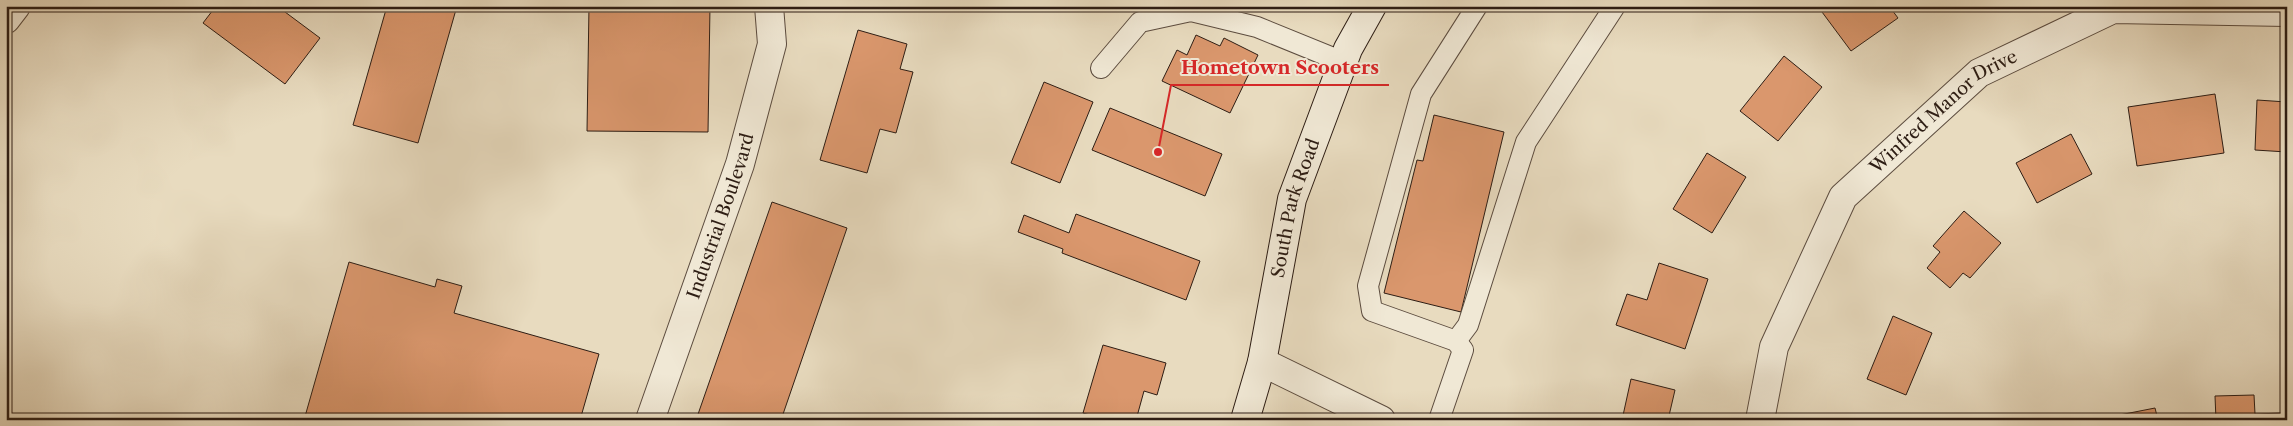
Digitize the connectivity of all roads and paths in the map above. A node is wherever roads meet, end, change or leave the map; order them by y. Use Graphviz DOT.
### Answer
graph roads {
  1 [pos="16,6"];
  2 [pos="769,6"];
  3 [pos="1372,6"];
  4 [pos="1477,6"];
  5 [pos="1615,6"];
  6 [pos="2113,7"];
  7 [pos="2287,12"];
  8 [pos="6,19"];
  9 [pos="1343,62"];
  10 [pos="1101,68"];
  11 [pos="1456,341"];
  12 [pos="1262,362"];
  13 [pos="650,420"];
  14 [pos="1245,420"];
  15 [pos="1381,420"];
  16 [pos="1439,420"];
  17 [pos="1760,420"];
  1 -- 8 [label="street"];
  2 -- 13 [label="street, Industrial Boulevard"];
  3 -- 9 [label="street, South Park Road"];
  4 -- 11 [label="lane"];
  5 -- 11 [label="lane"];
  6 -- 7 [label="street, Winfred Manor Drive"];
  6 -- 17 [label="street, Winfred Manor Drive"];
  9 -- 10 [label="lane"];
  9 -- 12 [label="street, South Park Road"];
  11 -- 16 [label="lane"];
  12 -- 14 [label="street, South Park Road"];
  12 -- 15 [label="street"];
}
